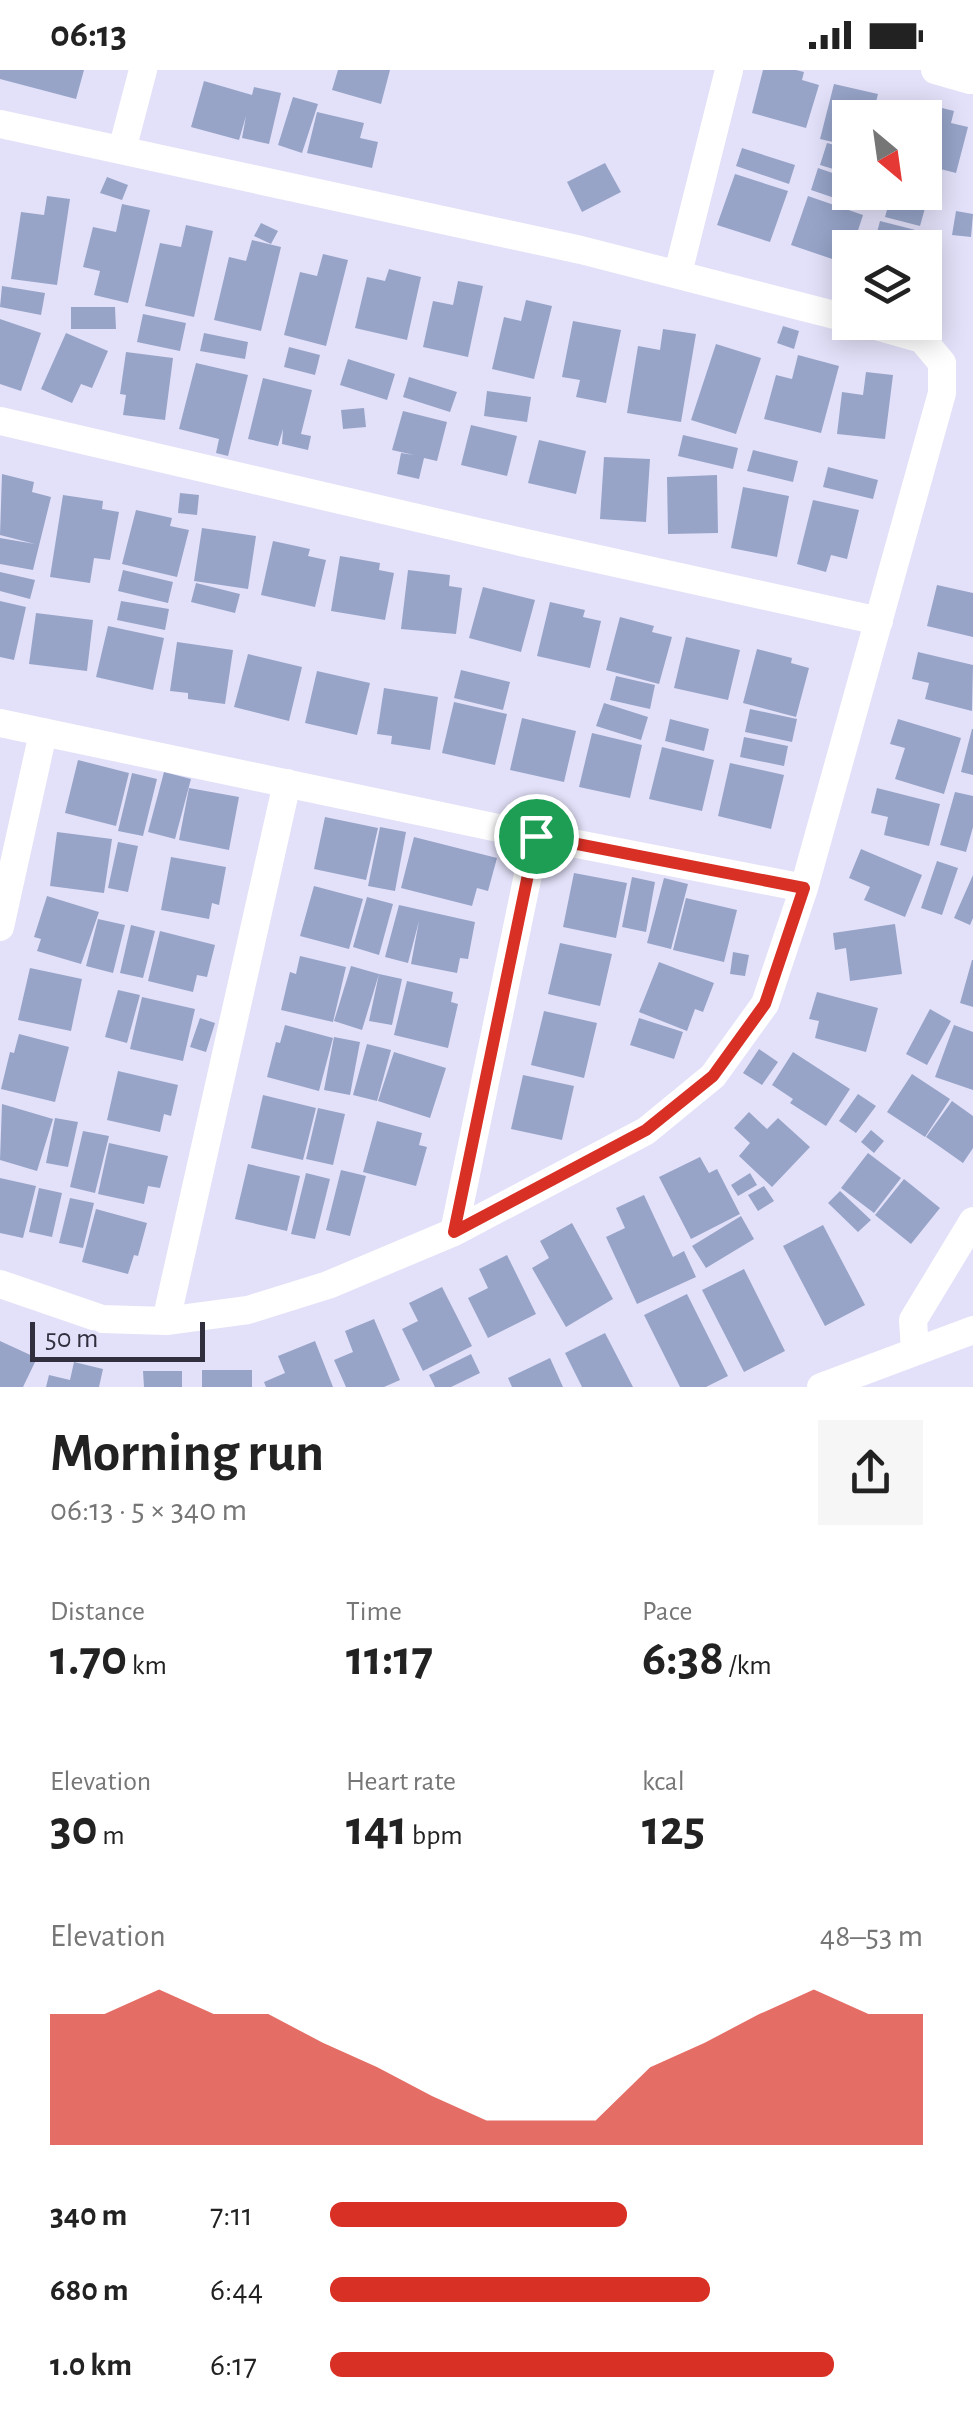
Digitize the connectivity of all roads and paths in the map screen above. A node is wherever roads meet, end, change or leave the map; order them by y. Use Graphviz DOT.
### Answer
graph roads {
  1 [pos="143,70"];
  2 [pos="730,70"];
  3 [pos="935,70"];
  4 [pos="970,80"];
  5 [pos="0,124"];
  6 [pos="122,150"];
  7 [pos="678,273"];
  8 [pos="832,315"];
  9 [pos="923,340"];
  10 [pos="0,421"];
  11 [pos="879,621"];
  12 [pos="0,723"];
  13 [pos="43,733"];
  14 [pos="287,783"];
  15 [pos="536,836"];
  16 [pos="804,888"];
  17 [pos="0,927"];
  18 [pos="973,1221"];
  19 [pos="454,1232"];
  20 [pos="0,1284"];
  21 [pos="166,1320"];
  22 [pos="973,1330"];
  23 [pos="915,1350"];
  24 [pos="821,1387"];
  1 -- 6 [label="street"];
  2 -- 7 [label="street"];
  3 -- 4 [label="street"];
  5 -- 6 [label="street"];
  6 -- 7 [label="street"];
  7 -- 8 [label="street"];
  9 -- 11 [label="street"];
  10 -- 11 [label="street"];
  11 -- 16 [label="street"];
  12 -- 13 [label="street"];
  13 -- 14 [label="street"];
  13 -- 17 [label="street"];
  14 -- 15 [label="street"];
  14 -- 21 [label="street"];
  15 -- 16 [label="street"];
  15 -- 19 [label="street"];
  16 -- 19 [label="street"];
  18 -- 23 [label="street"];
  19 -- 21 [label="street"];
  20 -- 21 [label="street"];
  22 -- 23 [label="street"];
  23 -- 24 [label="street"];
}
